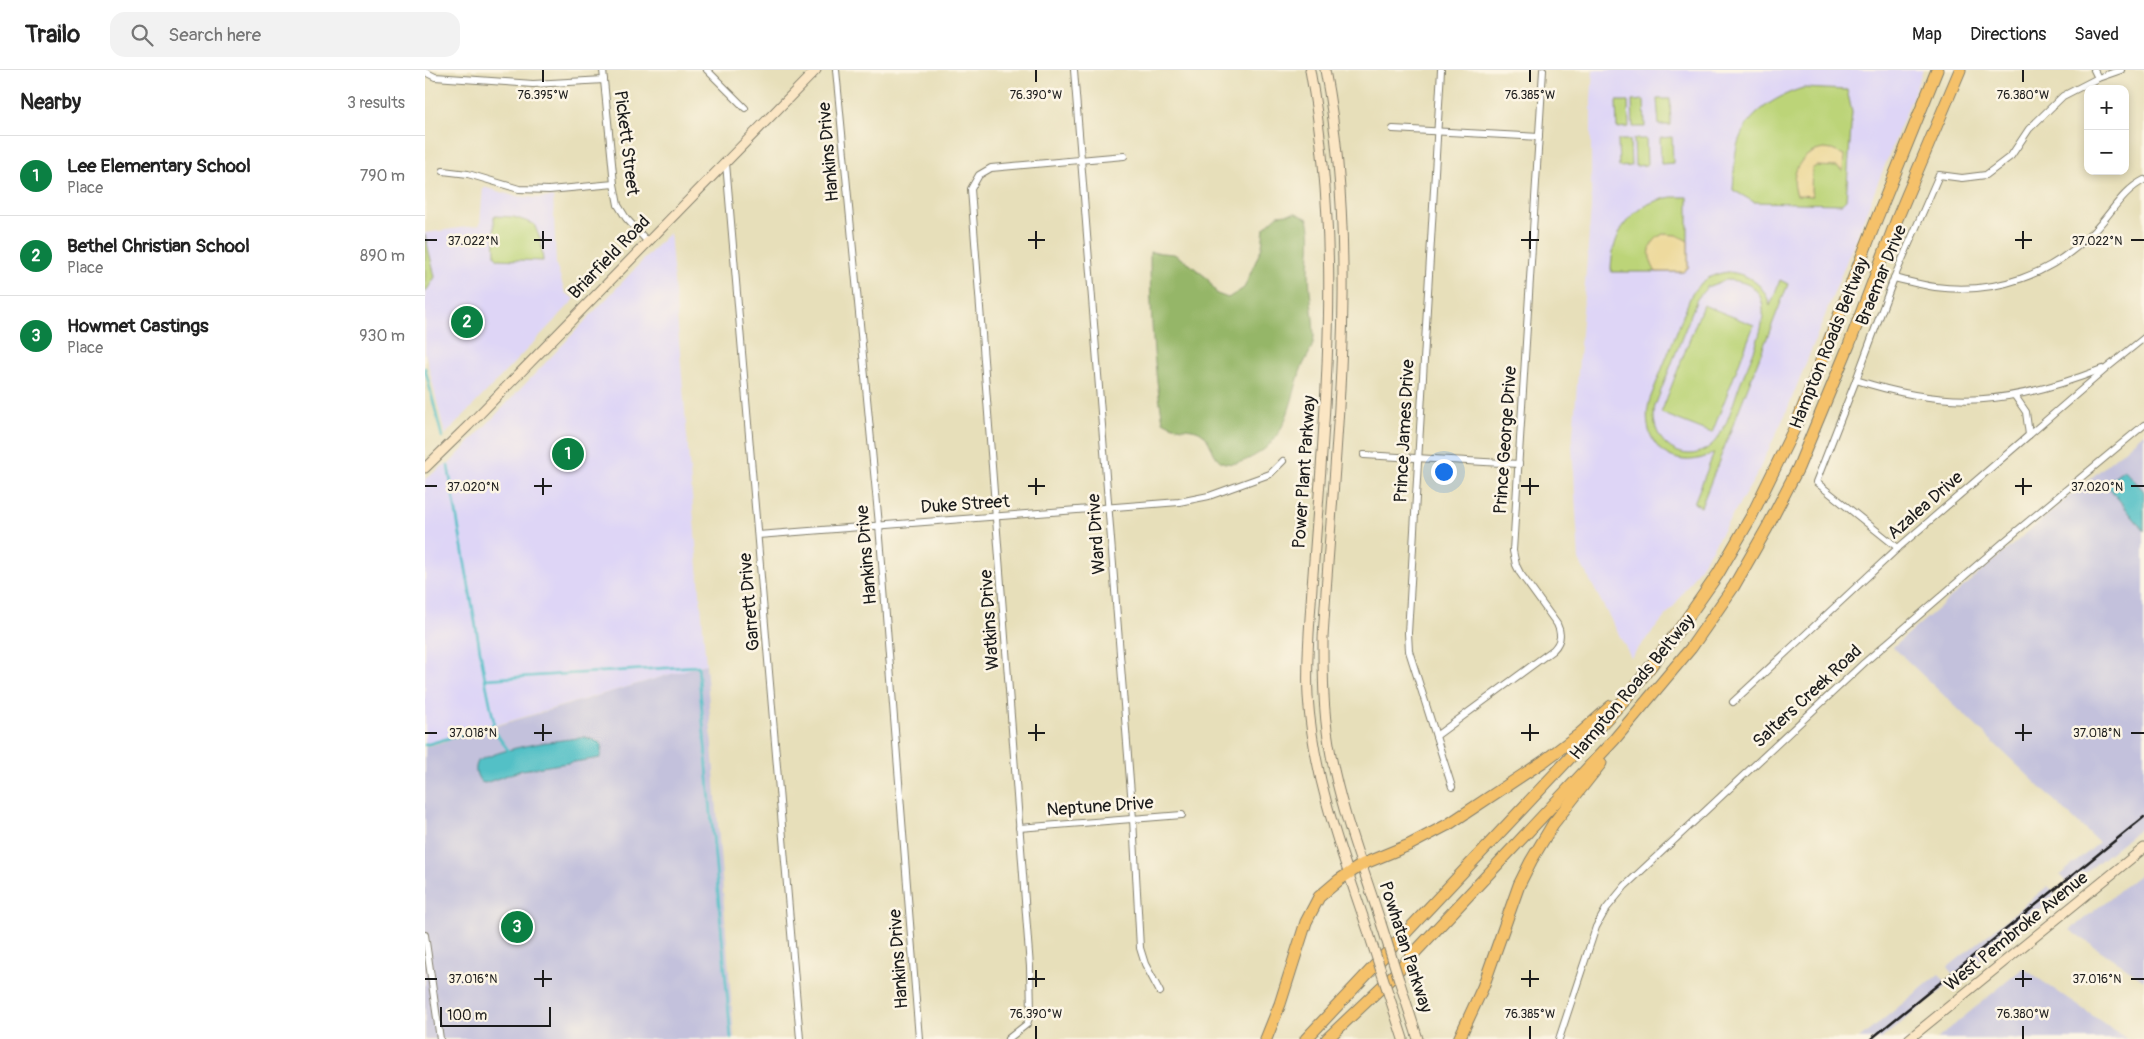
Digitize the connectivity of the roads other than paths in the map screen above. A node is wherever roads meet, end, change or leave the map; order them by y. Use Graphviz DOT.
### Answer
graph roads {
  1 [pos="603,70"];
  2 [pos="707,70"];
  3 [pos="816,70"];
  4 [pos="836,70"];
  5 [pos="1074,70"];
  6 [pos="1311,70"];
  7 [pos="1325,70"];
  8 [pos="1441,70"];
  9 [pos="1543,70"];
  10 [pos="1937,70"];
  11 [pos="1960,70"];
  12 [pos="2095,70"];
  13 [pos="2121,70"];
  14 [pos="425,72"];
  15 [pos="2099,78"];
  16 [pos="604,80"];
  17 [pos="745,108"];
  18 [pos="1393,129"];
  19 [pos="1437,131"];
  20 [pos="1539,137"];
  21 [pos="1124,156"];
  22 [pos="1081,161"];
  23 [pos="726,163"];
  24 [pos="443,171"];
  25 [pos="2144,180"];
  26 [pos="614,184"];
  27 [pos="647,241"];
  28 [pos="1894,278"];
  29 [pos="2144,338"];
  30 [pos="2108,366"];
  31 [pos="1856,380"];
  32 [pos="2015,396"];
  33 [pos="2144,425"];
  34 [pos="2029,435"];
  35 [pos="1364,455"];
  36 [pos="1418,458"];
  37 [pos="1283,461"];
  38 [pos="1519,464"];
  39 [pos="425,468"];
  40 [pos="1109,507"];
  41 [pos="996,517"];
  42 [pos="879,525"];
  43 [pos="758,535"];
  44 [pos="1898,548"];
  45 [pos="1627,697"];
  46 [pos="1733,702"];
  47 [pos="1436,736"];
  48 [pos="1614,740"];
  49 [pos="1452,787"];
  50 [pos="1182,815"];
  51 [pos="1133,819"];
  52 [pos="1019,828"];
  53 [pos="2144,848"];
  54 [pos="1363,864"];
  55 [pos="1349,873"];
  56 [pos="425,935"];
  57 [pos="1160,992"];
  58 [pos="440,1039"];
  59 [pos="799,1039"];
  60 [pos="919,1039"];
  61 [pos="1008,1039"];
  62 [pos="1266,1039"];
  63 [pos="1306,1039"];
  64 [pos="1327,1039"];
  65 [pos="1403,1039"];
  66 [pos="1418,1039"];
  67 [pos="1459,1039"];
  68 [pos="1559,1039"];
  69 [pos="1909,1039"];
  1 -- 16 [label="street, Pickett Street"];
  2 -- 17 [label="street"];
  3 -- 23 [label="main road, Briarfield Road"];
  4 -- 42 [label="street, Hankins Drive"];
  5 -- 22 [label="street, Ward Drive"];
  6 -- 55 [label="main road, Power Plant Parkway"];
  7 -- 54 [label="main road, Power Plant Parkway"];
  8 -- 19 [label="street, Prince James Drive"];
  9 -- 20 [label="street, Prince George Drive"];
  10 -- 45 [label="highway, Hampton Roads Beltway"];
  11 -- 48 [label="highway, Hampton Roads Beltway"];
  12 -- 15 [label="street"];
  13 -- 15 [label="street, Braemar Drive"];
  14 -- 16 [label="street"];
  15 -- 28 [label="street, Braemar Drive"];
  16 -- 26 [label="street, Pickett Street"];
  18 -- 19 [label="street"];
  19 -- 20 [label="street"];
  19 -- 36 [label="street, Prince James Drive"];
  20 -- 38 [label="street, Prince George Drive"];
  21 -- 22 [label="street"];
  22 -- 40 [label="street, Ward Drive"];
  22 -- 41 [label="street, Watkins Drive"];
  23 -- 27 [label="main road, Briarfield Road"];
  23 -- 43 [label="street, Garrett Drive"];
  24 -- 26 [label="street"];
  25 -- 28 [label="street"];
  26 -- 27 [label="street, Pickett Street"];
  27 -- 39 [label="main road, Briarfield Road"];
  28 -- 31 [label="street, Braemar Drive"];
  29 -- 30 [label="street, Azalea Drive"];
  30 -- 32 [label="street"];
  30 -- 34 [label="street, Azalea Drive"];
  31 -- 32 [label="street"];
  31 -- 44 [label="street, Braemar Drive"];
  32 -- 34 [label="street"];
  33 -- 68 [label="street, Salters Creek Road"];
  34 -- 44 [label="street, Azalea Drive"];
  35 -- 36 [label="street"];
  36 -- 38 [label="street"];
  36 -- 47 [label="street, Prince James Drive"];
  37 -- 40 [label="street, Duke Street"];
  38 -- 47 [label="street, Prince George Drive"];
  40 -- 41 [label="street, Duke Street"];
  40 -- 51 [label="street, Ward Drive"];
  41 -- 42 [label="street, Duke Street"];
  41 -- 52 [label="street, Watkins Drive"];
  42 -- 43 [label="street, Duke Street"];
  42 -- 60 [label="street, Hankins Drive"];
  43 -- 59 [label="street, Garrett Drive"];
  44 -- 46 [label="street, Azalea Drive"];
  45 -- 54 [label="highway"];
  45 -- 63 [label="highway, Hampton Roads Beltway"];
  47 -- 49 [label="street, Prince James Drive"];
  48 -- 64 [label="highway, Hampton Roads Beltway"];
  48 -- 67 [label="highway"];
  50 -- 51 [label="street, Neptune Drive"];
  51 -- 52 [label="street, Neptune Drive"];
  51 -- 57 [label="street, Ward Drive"];
  52 -- 61 [label="street, Watkins Drive"];
  53 -- 69 [label="main road, West Pembroke Avenue"];
  54 -- 55 [label="highway"];
  54 -- 66 [label="main road, Powhatan Parkway, bridge"];
  55 -- 62 [label="highway"];
  55 -- 65 [label="main road, Powhatan Parkway, bridge"];
  56 -- 58 [label="street"];
}
